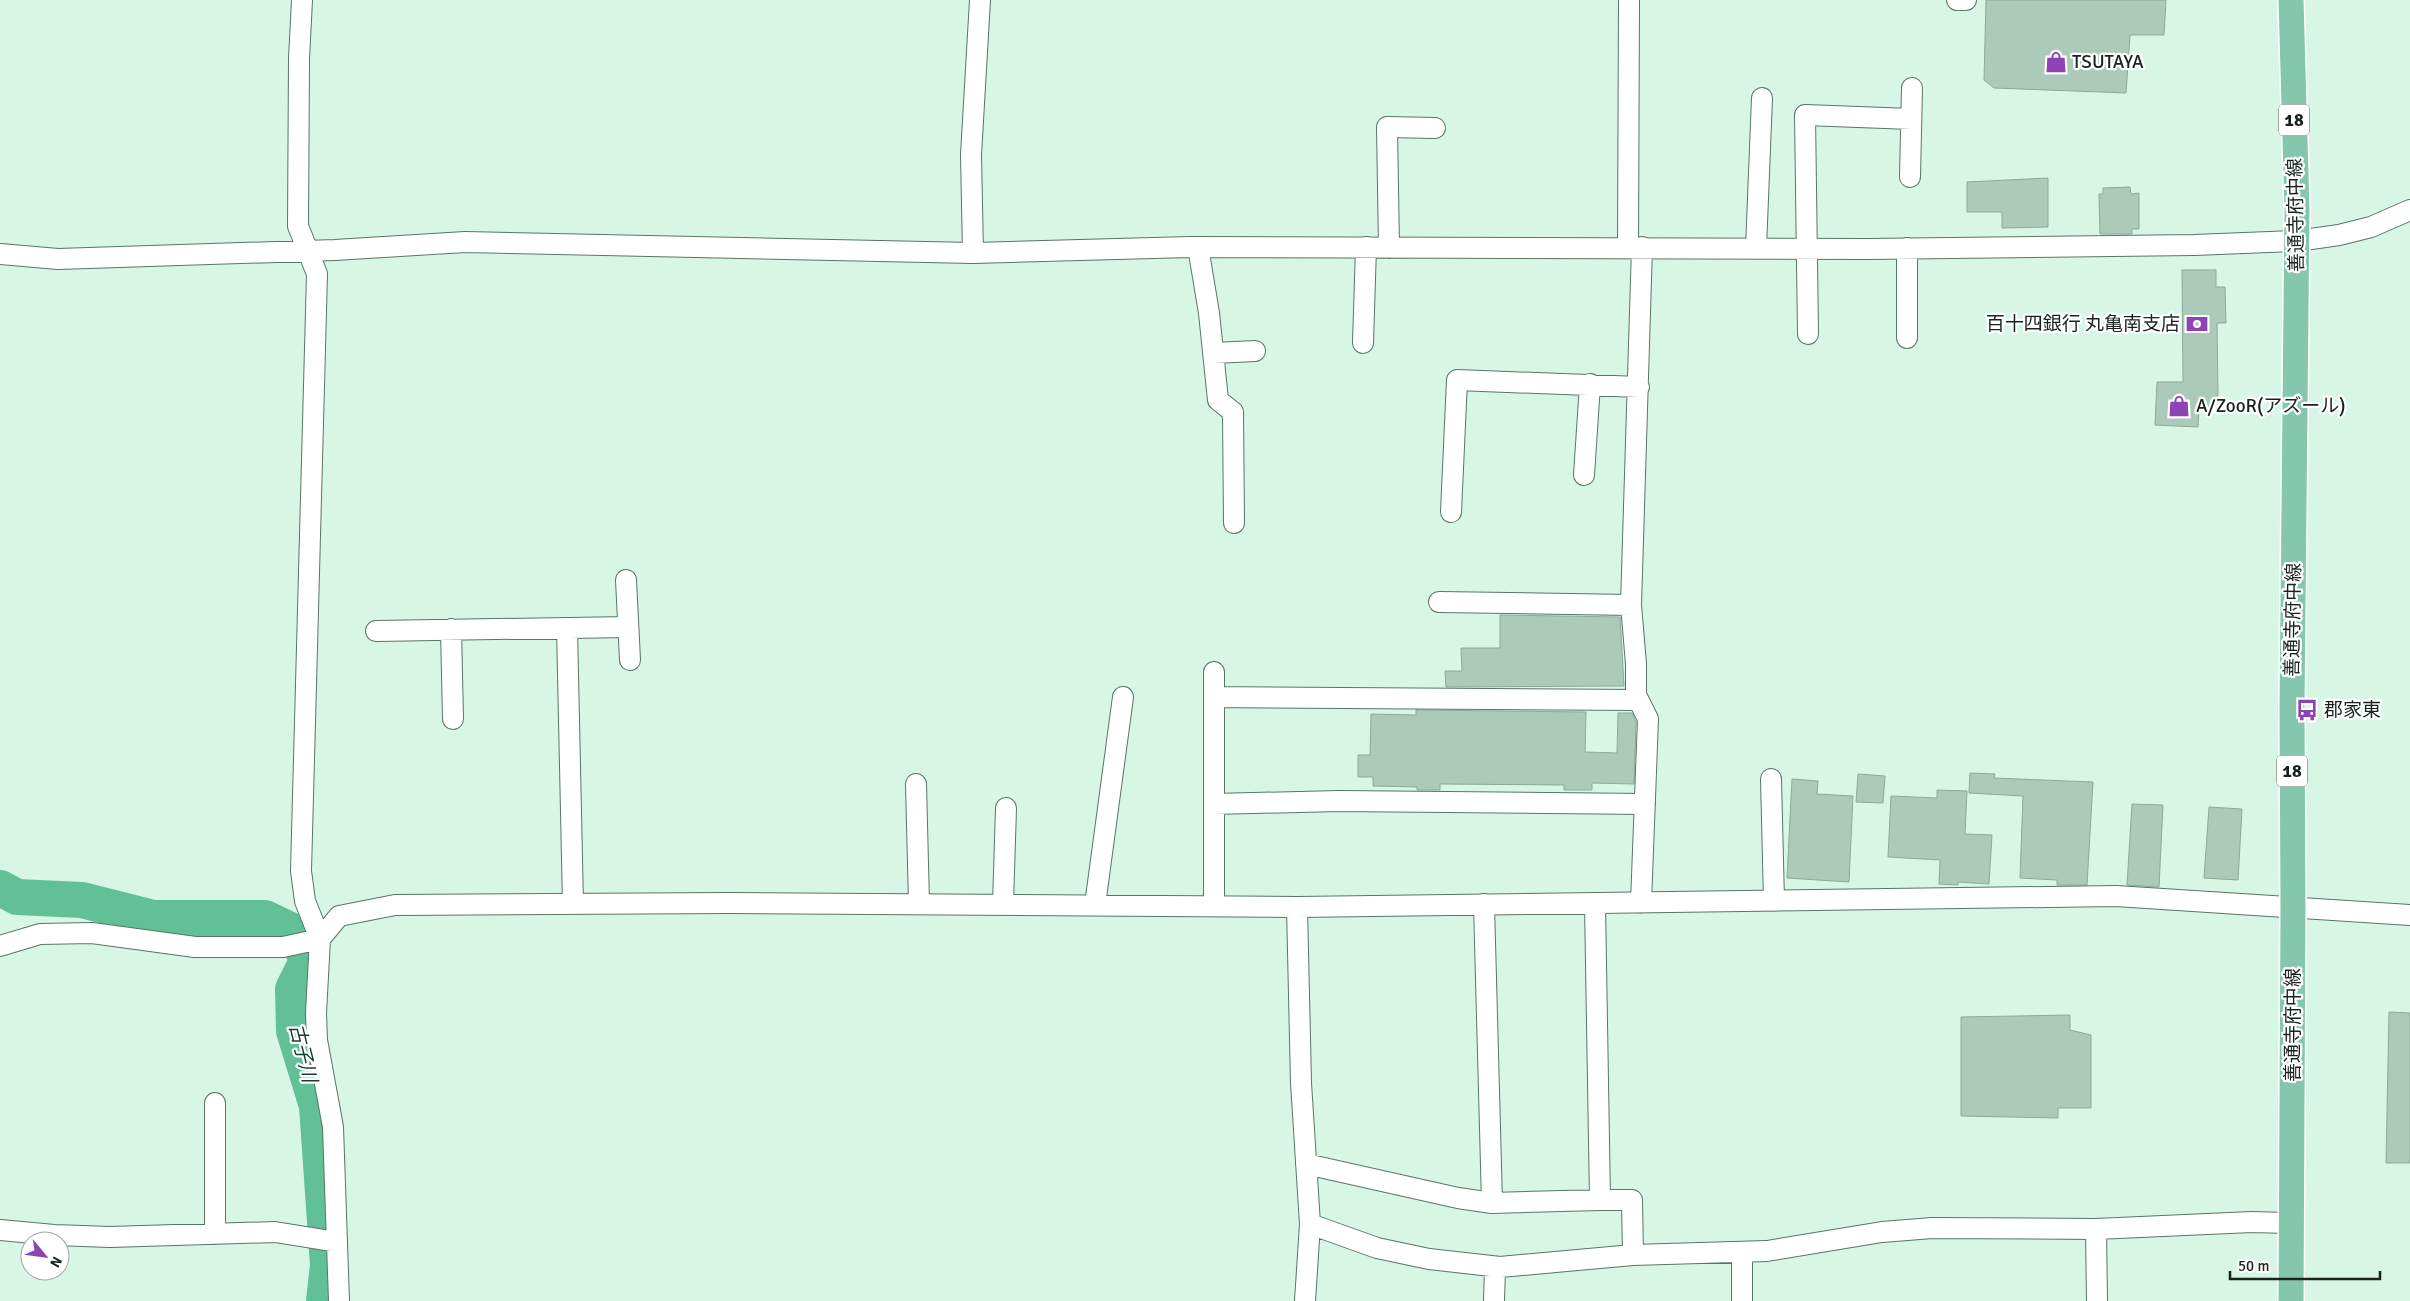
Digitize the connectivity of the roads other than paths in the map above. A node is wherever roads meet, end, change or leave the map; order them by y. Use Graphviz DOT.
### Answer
graph roads {
  1 [pos="302,0"];
  2 [pos="980,0"];
  3 [pos="1630,0"];
  4 [pos="1958,0"];
  5 [pos="1966,0"];
  6 [pos="2291,0"];
  7 [pos="1912,88"];
  8 [pos="1762,98"];
  9 [pos="1911,119"];
  10 [pos="1435,128"];
  11 [pos="1910,177"];
  12 [pos="2410,210"];
  13 [pos="2297,240"];
  14 [pos="1198,247"];
  15 [pos="1635,247"];
  16 [pos="1366,248"];
  17 [pos="1389,248"];
  18 [pos="1756,248"];
  19 [pos="1808,248"];
  20 [pos="1907,248"];
  21 [pos="309,251"];
  22 [pos="973,253"];
  23 [pos="0,254"];
  24 [pos="1808,334"];
  25 [pos="1907,338"];
  26 [pos="1363,343"];
  27 [pos="1255,352"];
  28 [pos="1214,353"];
  29 [pos="1590,384"];
  30 [pos="1638,386"];
  31 [pos="1584,475"];
  32 [pos="1451,512"];
  33 [pos="1234,523"];
  34 [pos="626,580"];
  35 [pos="1439,602"];
  36 [pos="1631,605"];
  37 [pos="628,627"];
  38 [pos="567,628"];
  39 [pos="451,629"];
  40 [pos="376,631"];
  41 [pos="630,660"];
  42 [pos="1214,672"];
  43 [pos="1123,697"];
  44 [pos="1214,697"];
  45 [pos="1638,700"];
  46 [pos="453,719"];
  47 [pos="1771,779"];
  48 [pos="916,784"];
  49 [pos="1214,804"];
  50 [pos="1645,804"];
  51 [pos="1006,808"];
  52 [pos="1774,901"];
  53 [pos="1641,903"];
  54 [pos="573,904"];
  55 [pos="918,904"];
  56 [pos="1003,904"];
  57 [pos="1484,904"];
  58 [pos="1596,904"];
  59 [pos="1095,905"];
  60 [pos="1214,906"];
  61 [pos="1297,907"];
  62 [pos="2293,909"];
  63 [pos="2410,915"];
  64 [pos="316,941"];
  65 [pos="0,946"];
  66 [pos="215,1103"];
  67 [pos="1306,1164"];
  68 [pos="1600,1200"];
  69 [pos="1492,1203"];
  70 [pos="2292,1223"];
  71 [pos="1310,1224"];
  72 [pos="2096,1229"];
  73 [pos="0,1230"];
  74 [pos="216,1234"];
  75 [pos="336,1242"];
  76 [pos="1742,1252"];
  77 [pos="1633,1255"];
  78 [pos="1495,1267"];
  79 [pos="339,1301"];
  80 [pos="1305,1301"];
  81 [pos="1494,1301"];
  82 [pos="1742,1301"];
  83 [pos="2097,1301"];
  84 [pos="2291,1301"];
  1 -- 21 [label="street"];
  2 -- 22 [label="street"];
  3 -- 15 [label="street"];
  4 -- 5 [label="street"];
  6 -- 13 [label="main road, 善通寺府中線 / 18"];
  7 -- 9 [label="street"];
  8 -- 18 [label="street"];
  9 -- 11 [label="street"];
  9 -- 19 [label="street"];
  10 -- 17 [label="street"];
  12 -- 13 [label="street"];
  13 -- 20 [label="street"];
  13 -- 62 [label="main road, 善通寺府中線 / 18"];
  14 -- 16 [label="street"];
  14 -- 22 [label="street"];
  14 -- 28 [label="street"];
  15 -- 17 [label="street"];
  15 -- 18 [label="street"];
  15 -- 30 [label="street"];
  16 -- 17 [label="street"];
  16 -- 26 [label="street"];
  18 -- 19 [label="street"];
  19 -- 20 [label="street"];
  19 -- 24 [label="street"];
  20 -- 25 [label="street"];
  21 -- 22 [label="street"];
  21 -- 23 [label="street"];
  21 -- 64 [label="street"];
  27 -- 28 [label="street"];
  28 -- 33 [label="street"];
  29 -- 30 [label="street"];
  29 -- 31 [label="street"];
  29 -- 32 [label="street"];
  30 -- 36 [label="street"];
  34 -- 37 [label="street"];
  35 -- 36 [label="street"];
  36 -- 45 [label="street"];
  37 -- 38 [label="street"];
  37 -- 41 [label="street"];
  38 -- 39 [label="street"];
  38 -- 54 [label="street"];
  39 -- 40 [label="street"];
  39 -- 46 [label="street"];
  42 -- 44 [label="street"];
  43 -- 59 [label="street"];
  44 -- 45 [label="street"];
  44 -- 49 [label="street"];
  45 -- 50 [label="street"];
  47 -- 52 [label="street"];
  48 -- 55 [label="street"];
  49 -- 50 [label="street"];
  49 -- 60 [label="street"];
  50 -- 53 [label="street"];
  51 -- 56 [label="street"];
  52 -- 53 [label="street"];
  52 -- 62 [label="street"];
  53 -- 58 [label="street"];
  54 -- 55 [label="street"];
  54 -- 64 [label="street"];
  55 -- 56 [label="street"];
  56 -- 59 [label="street"];
  57 -- 58 [label="street"];
  57 -- 61 [label="street"];
  57 -- 69 [label="street"];
  58 -- 68 [label="street"];
  59 -- 60 [label="street"];
  60 -- 61 [label="street"];
  61 -- 67 [label="street"];
  62 -- 63 [label="street"];
  62 -- 70 [label="main road, 善通寺府中線 / 18"];
  64 -- 65 [label="street"];
  64 -- 75 [label="street"];
  66 -- 74 [label="street"];
  67 -- 69 [label="street"];
  67 -- 71 [label="street"];
  68 -- 69 [label="street"];
  68 -- 77 [label="street"];
  70 -- 72 [label="street"];
  70 -- 84 [label="main road, 善通寺府中線 / 18"];
  71 -- 78 [label="street"];
  71 -- 80 [label="street"];
  72 -- 76 [label="street"];
  72 -- 83 [label="street"];
  73 -- 74 [label="street"];
  74 -- 75 [label="street"];
  75 -- 79 [label="street"];
  76 -- 77 [label="street"];
  76 -- 82 [label="street"];
  77 -- 78 [label="street"];
  78 -- 81 [label="street"];
}
